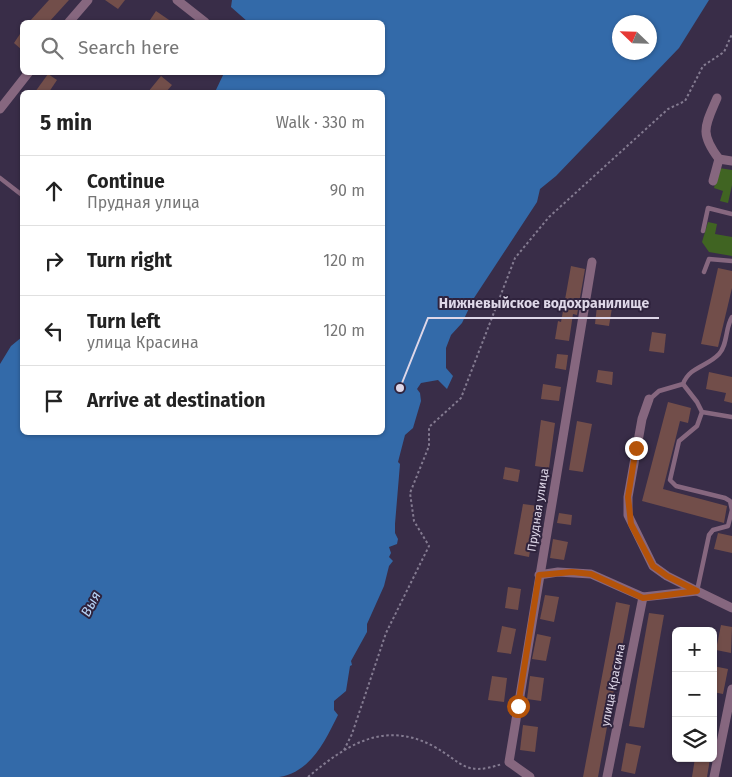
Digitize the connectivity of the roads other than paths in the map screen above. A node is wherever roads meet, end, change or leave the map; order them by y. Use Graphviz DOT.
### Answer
graph roads {
  1 [pos="88,0"];
  2 [pos="178,0"];
  3 [pos="72,20"];
  4 [pos="203,20"];
  5 [pos="27,75"];
  6 [pos="717,98"];
  7 [pos="0,109"];
  8 [pos="719,159"];
  9 [pos="732,161"];
  10 [pos="0,178"];
  11 [pos="713,181"];
  12 [pos="20,193"];
  13 [pos="732,214"];
  14 [pos="703,231"];
  15 [pos="732,261"];
  16 [pos="592,262"];
  17 [pos="704,272"];
  18 [pos="732,317"];
  19 [pos="683,384"];
  20 [pos="649,399"];
  21 [pos="702,412"];
  22 [pos="732,417"];
  23 [pos="730,526"];
  24 [pos="539,575"];
  25 [pos="697,591"];
  26 [pos="643,598"];
  27 [pos="732,608"];
  28 [pos="732,689"];
  29 [pos="530,777"];
  30 [pos="607,777"];
  31 [pos="714,777"];
  1 -- 3 [label="street"];
  2 -- 4 [label="street"];
  5 -- 7 [label="street"];
  6 -- 8 [label="street"];
  8 -- 9 [label="street"];
  8 -- 11 [label="street"];
  10 -- 12 [label="lane"];
  13 -- 14 [label="lane"];
  15 -- 17 [label="lane"];
  16 -- 24 [label="street, Прудная улица"];
  18 -- 19 [label="lane"];
  19 -- 20 [label="lane"];
  19 -- 21 [label="lane"];
  20 -- 25 [label="street"];
  21 -- 22 [label="lane"];
  21 -- 23 [label="lane"];
  23 -- 25 [label="lane"];
  24 -- 26 [label="street"];
  24 -- 29 [label="street, Прудная улица"];
  25 -- 26 [label="street"];
  25 -- 27 [label="street"];
  26 -- 30 [label="street, улица Красина"];
  28 -- 31 [label="street"];
}
